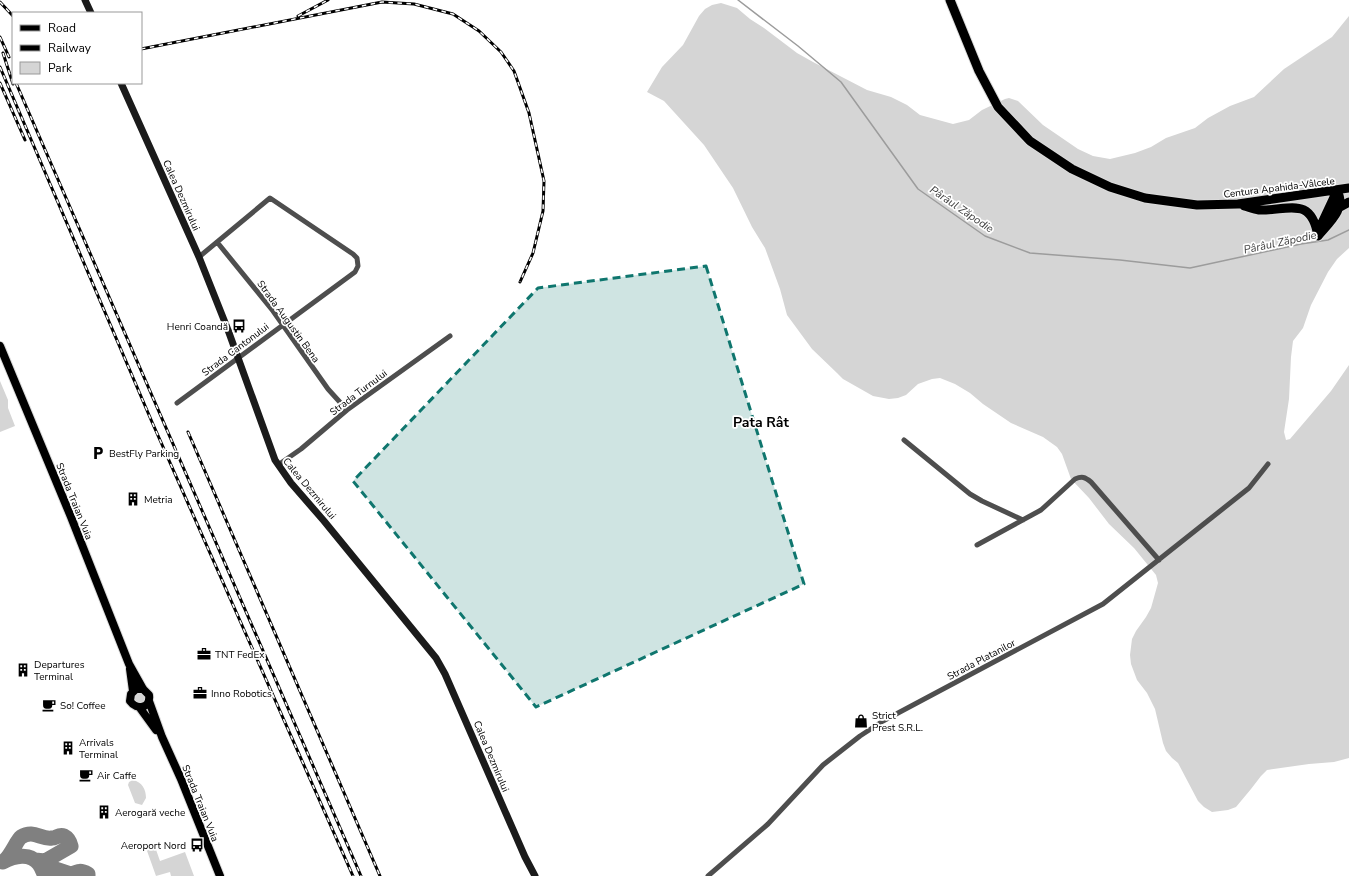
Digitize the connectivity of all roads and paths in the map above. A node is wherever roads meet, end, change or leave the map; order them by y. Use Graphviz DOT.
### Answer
graph roads {
  1 [pos="86,0"];
  2 [pos="950,0"];
  3 [pos="91,12"];
  4 [pos="121,84"];
  5 [pos="1349,188"];
  6 [pos="1337,191"];
  7 [pos="1349,202"];
  8 [pos="1238,204"];
  9 [pos="1340,207"];
  10 [pos="1318,236"];
  11 [pos="217,242"];
  12 [pos="199,257"];
  13 [pos="281,325"];
  14 [pos="450,336"];
  15 [pos="0,346"];
  16 [pos="238,357"];
  17 [pos="177,403"];
  18 [pos="348,410"];
  19 [pos="904,440"];
  20 [pos="1268,464"];
  21 [pos="278,466"];
  22 [pos="1023,520"];
  23 [pos="977,545"];
  24 [pos="1159,560"];
  25 [pos="129,664"];
  26 [pos="143,689"];
  27 [pos="133,691"];
  28 [pos="149,701"];
  29 [pos="140,708"];
  30 [pos="162,737"];
  31 [pos="220,876"];
  32 [pos="535,876"];
  33 [pos="708,876"];
  1 -- 3 [label="main road"];
  2 -- 8 [label="highway, Centura Apahida-Vâlcele"];
  4 -- 12 [label="main road, Calea Dezmirului"];
  5 -- 6 [label="highway, Centura Apahida-Vâlcele"];
  6 -- 8 [label="highway, Centura Apahida-Vâlcele"];
  6 -- 9 [label="highway"];
  6 -- 10 [label="highway"];
  7 -- 9 [label="highway"];
  8 -- 10 [label="highway"];
  9 -- 10 [label="highway"];
  11 -- 12 [label="street"];
  11 -- 13 [label="street, Strada Augustin Bena"];
  11 -- 13 [label="street, Strada Cantonului"];
  12 -- 16 [label="main road, Calea Dezmirului"];
  13 -- 16 [label="street, Strada Cantonului"];
  13 -- 18 [label="street, Strada Augustin Bena"];
  14 -- 18 [label="street, Strada Turnului"];
  15 -- 25 [label="main road, Strada Traian Vuia"];
  16 -- 17 [label="street, Strada Cantonului"];
  16 -- 21 [label="main road, Calea Dezmirului"];
  18 -- 21 [label="street, Strada Turnului"];
  19 -- 22 [label="street"];
  20 -- 24 [label="street, Strada Platanilor"];
  21 -- 32 [label="main road, Calea Dezmirului"];
  22 -- 23 [label="street"];
  22 -- 24 [label="street"];
  24 -- 33 [label="street, Strada Platanilor"];
  25 -- 26 [label="main road, Strada Traian Vuia"];
  25 -- 27 [label="main road, Strada Traian Vuia"];
  26 -- 27 [label="main road"];
  26 -- 28 [label="main road, Strada Traian Vuia"];
  27 -- 29 [label="main road, Strada Traian Vuia"];
  28 -- 29 [label="main road"];
  28 -- 30 [label="main road, Strada Traian Vuia"];
  29 -- 30 [label="main road, Strada Traian Vuia"];
  30 -- 31 [label="main road, Strada Traian Vuia"];
}
